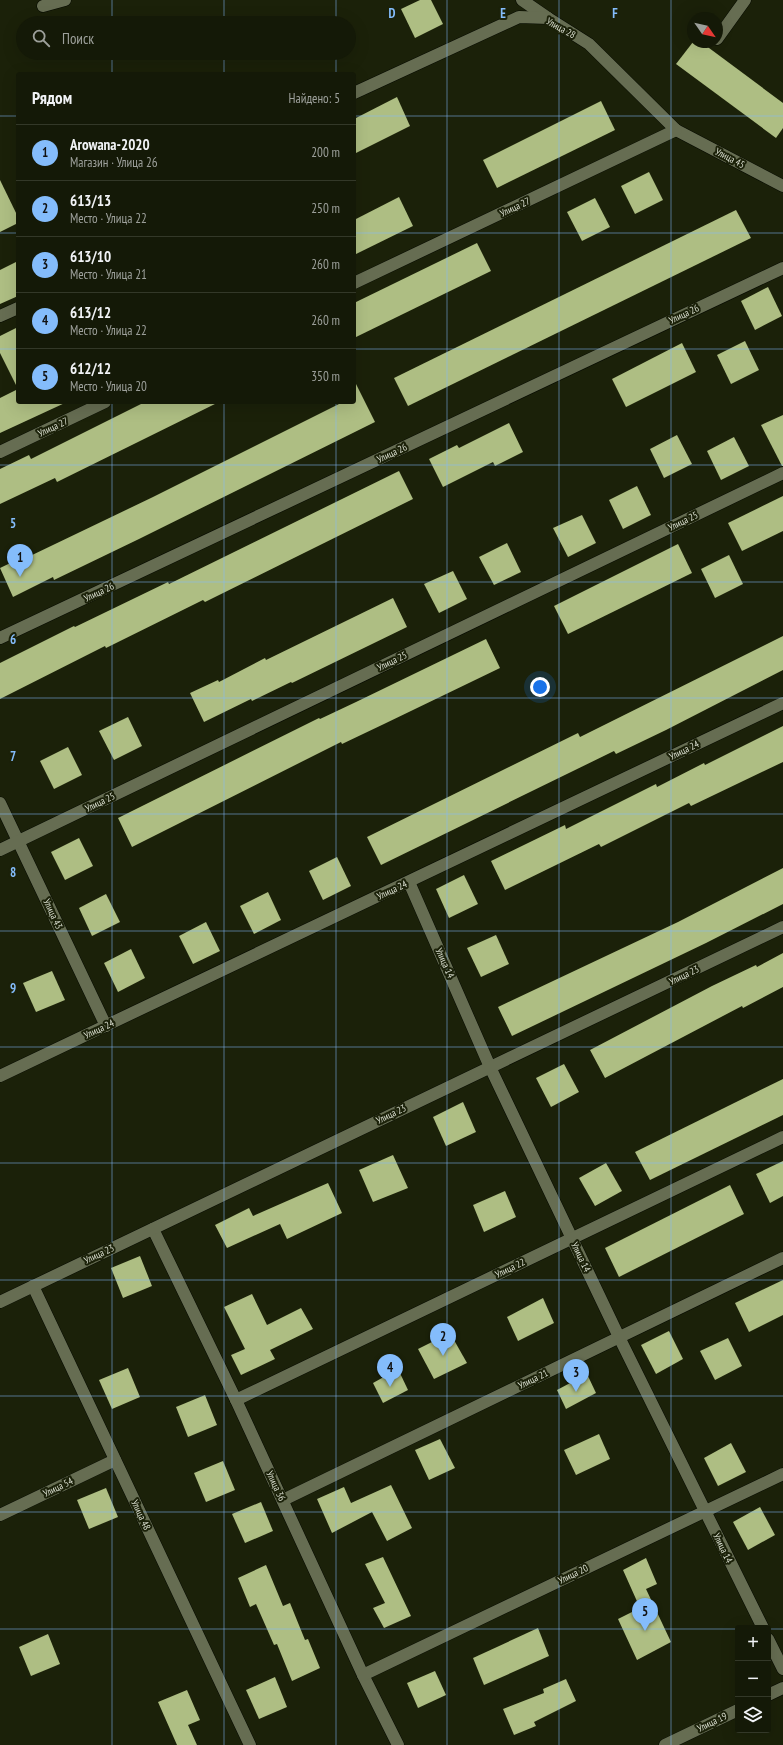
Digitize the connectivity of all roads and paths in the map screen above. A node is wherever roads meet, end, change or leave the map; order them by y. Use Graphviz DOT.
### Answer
graph roads {
  1 [pos="65,0"];
  2 [pos="522,0"];
  3 [pos="745,0"];
  4 [pos="43,6"];
  5 [pos="548,18"];
  6 [pos="723,31"];
  7 [pos="356,92"];
  8 [pos="676,130"];
  9 [pos="783,186"];
  10 [pos="783,268"];
  11 [pos="356,283"];
  12 [pos="16,309"];
  13 [pos="0,316"];
  14 [pos="101,404"];
  15 [pos="0,452"];
  16 [pos="783,473"];
  17 [pos="0,638"];
  18 [pos="783,703"];
  19 [pos="0,803"];
  20 [pos="18,841"];
  21 [pos="0,850"];
  22 [pos="409,882"];
  23 [pos="783,927"];
  24 [pos="106,1026"];
  25 [pos="490,1067"];
  26 [pos="0,1076"];
  27 [pos="783,1137"];
  28 [pos="153,1229"];
  29 [pos="572,1238"];
  30 [pos="783,1258"];
  31 [pos="33,1286"];
  32 [pos="0,1302"];
  33 [pos="620,1337"];
  34 [pos="236,1400"];
  35 [pos="115,1460"];
  36 [pos="783,1474"];
  37 [pos="283,1500"];
  38 [pos="704,1511"];
  39 [pos="0,1515"];
  40 [pos="761,1625"];
  41 [pos="771,1645"];
  42 [pos="783,1669"];
  43 [pos="363,1675"];
  44 [pos="783,1688"];
  45 [pos="771,1694"];
  46 [pos="735,1711"];
  47 [pos="250,1745"];
  48 [pos="398,1745"];
  49 [pos="665,1745"];
  1 -- 4 [label="street"];
  2 -- 5 [label="street"];
  3 -- 6 [label="street"];
  5 -- 7 [label="street, Улица 28"];
  5 -- 8 [label="street, Улица 28"];
  8 -- 9 [label="street, Улица 45"];
  8 -- 11 [label="street, Улица 27"];
  10 -- 17 [label="street, Улица 26"];
  12 -- 13 [label="street"];
  14 -- 15 [label="street, Улица 27"];
  16 -- 20 [label="street, Улица 25"];
  18 -- 22 [label="street, Улица 24"];
  19 -- 20 [label="street, Улица 43"];
  20 -- 21 [label="street, Улица 25"];
  20 -- 24 [label="street, Улица 43"];
  22 -- 24 [label="street, Улица 24"];
  22 -- 25 [label="street, Улица 14"];
  23 -- 25 [label="street, Улица 23"];
  24 -- 26 [label="street, Улица 24"];
  25 -- 28 [label="street, Улица 23"];
  25 -- 29 [label="street, Улица 14"];
  27 -- 29 [label="street, Улица 22"];
  28 -- 31 [label="street, Улица 23"];
  28 -- 34 [label="street, Улица 36"];
  29 -- 33 [label="street, Улица 14"];
  29 -- 34 [label="street, Улица 22"];
  30 -- 33 [label="street, Улица 21"];
  31 -- 32 [label="street, Улица 23"];
  31 -- 35 [label="street, Улица 48"];
  33 -- 37 [label="street, Улица 21"];
  33 -- 38 [label="street, Улица 14"];
  34 -- 37 [label="street, Улица 36"];
  35 -- 39 [label="street, Улица 54"];
  35 -- 47 [label="street, Улица 48"];
  36 -- 38 [label="street, Улица 20"];
  37 -- 43 [label="street, Улица 36"];
  38 -- 40 [label="street, Улица 14"];
  38 -- 43 [label="street, Улица 20"];
  41 -- 42 [label="street"];
  43 -- 48 [label="street, Улица 36"];
  44 -- 45 [label="street"];
  46 -- 49 [label="street, Улица 19"];
}
